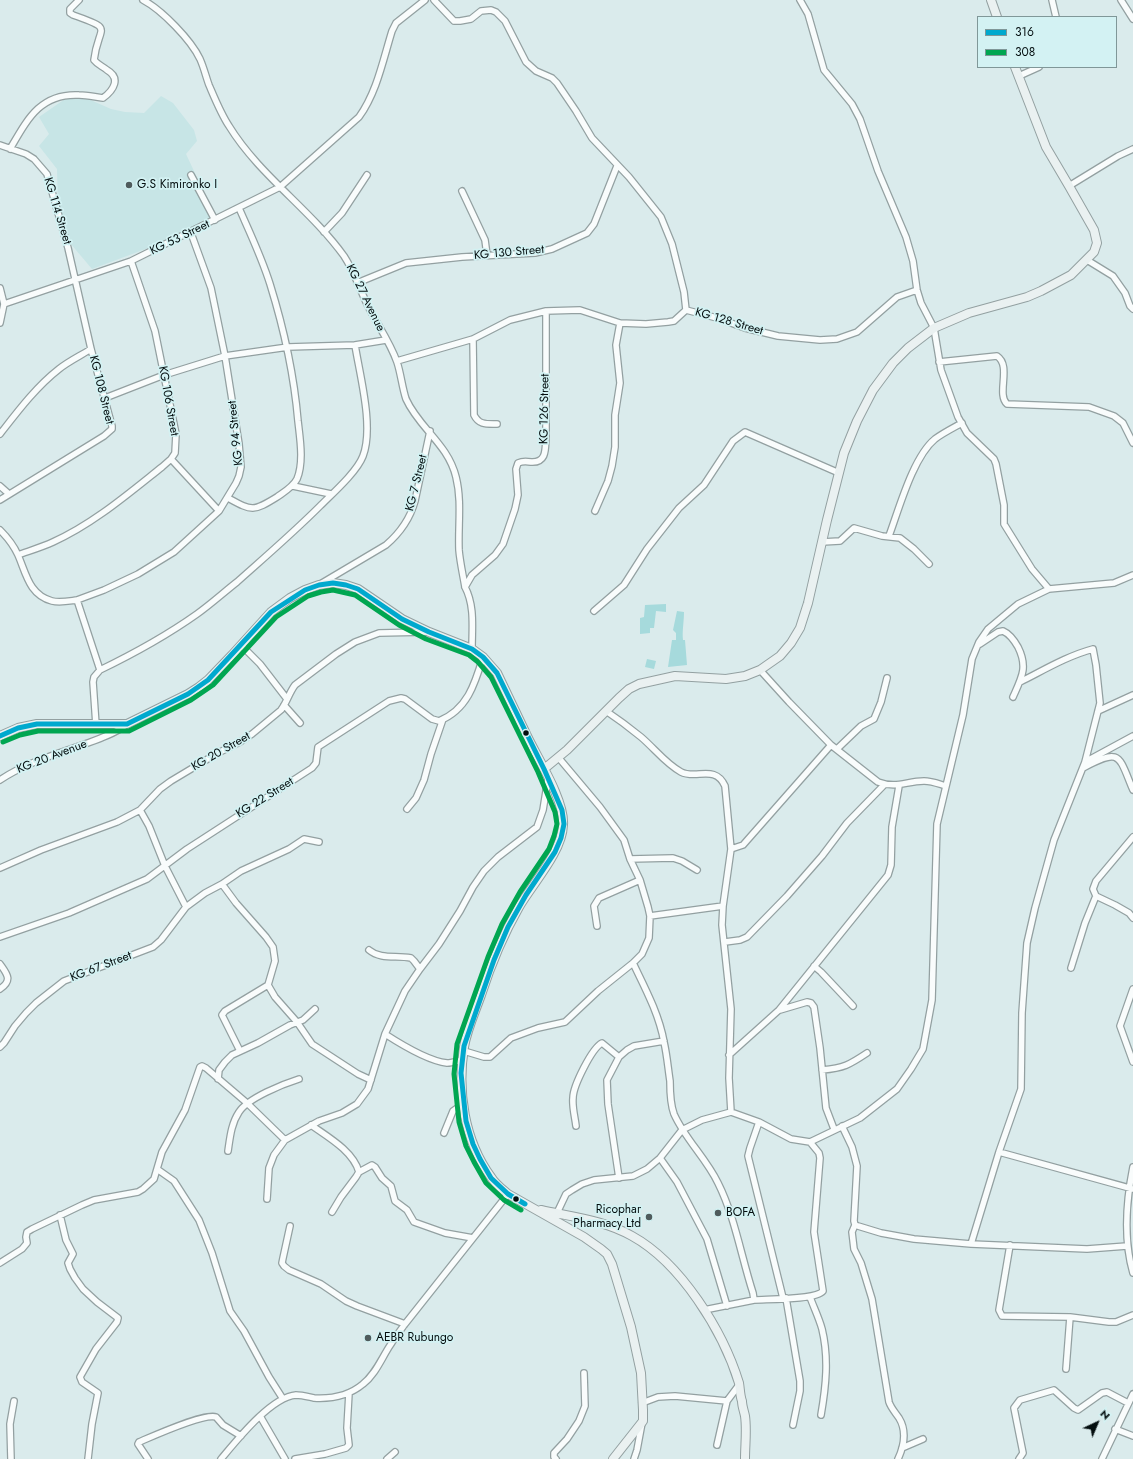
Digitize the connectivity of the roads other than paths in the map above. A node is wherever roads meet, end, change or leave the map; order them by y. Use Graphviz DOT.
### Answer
graph roads {
  1 [pos="79,0"];
  2 [pos="425,0"];
  3 [pos="434,0"];
  4 [pos="800,0"];
  5 [pos="991,0"];
  6 [pos="1052,0"];
  7 [pos="1121,0"];
  8 [pos="146,1"];
  9 [pos="997,16"];
  10 [pos="1056,16"];
  11 [pos="1133,19"];
  12 [pos="1015,68"];
  13 [pos="1037,68"];
  14 [pos="1019,76"];
  15 [pos="0,145"];
  16 [pos="10,149"];
  17 [pos="1133,149"];
  18 [pos="617,166"];
  19 [pos="191,175"];
  20 [pos="367,175"];
  21 [pos="1069,186"];
  22 [pos="280,187"];
  23 [pos="462,191"];
  24 [pos="239,208"];
  25 [pos="215,220"];
  26 [pos="190,232"];
  27 [pos="324,232"];
  28 [pos="487,255"];
  29 [pos="1087,260"];
  30 [pos="131,261"];
  31 [pos="76,280"];
  32 [pos="357,283"];
  33 [pos="0,288"];
  34 [pos="917,290"];
  35 [pos="4,304"];
  36 [pos="1133,309"];
  37 [pos="686,310"];
  38 [pos="546,311"];
  39 [pos="0,323"];
  40 [pos="620,323"];
  41 [pos="934,328"];
  42 [pos="473,339"];
  43 [pos="386,340"];
  44 [pos="354,345"];
  45 [pos="288,347"];
  46 [pos="91,349"];
  47 [pos="225,356"];
  48 [pos="396,361"];
  49 [pos="939,362"];
  50 [pos="164,374"];
  51 [pos="105,398"];
  52 [pos="497,424"];
  53 [pos="962,424"];
  54 [pos="430,431"];
  55 [pos="0,434"];
  56 [pos="1133,444"];
  57 [pos="171,459"];
  58 [pos="839,473"];
  59 [pos="0,486"];
  60 [pos="293,486"];
  61 [pos="9,494"];
  62 [pos="332,494"];
  63 [pos="228,498"];
  64 [pos="0,500"];
  65 [pos="219,511"];
  66 [pos="595,511"];
  67 [pos="0,530"];
  68 [pos="889,536"];
  69 [pos="822,542"];
  70 [pos="18,555"];
  71 [pos="929,564"];
  72 [pos="1133,575"];
  73 [pos="319,585"];
  74 [pos="465,587"];
  75 [pos="1049,589"];
  76 [pos="76,600"];
  77 [pos="594,611"];
  78 [pos="430,632"];
  79 [pos="241,645"];
  80 [pos="978,645"];
  81 [pos="472,649"];
  82 [pos="483,657"];
  83 [pos="100,670"];
  84 [pos="760,670"];
  85 [pos="887,678"];
  86 [pos="1020,682"];
  87 [pos="1133,695"];
  88 [pos="1013,697"];
  89 [pos="287,698"];
  90 [pos="284,705"];
  91 [pos="606,711"];
  92 [pos="1098,711"];
  93 [pos="443,720"];
  94 [pos="300,723"];
  95 [pos="126,724"];
  96 [pos="96,725"];
  97 [pos="0,736"];
  98 [pos="1133,736"];
  99 [pos="831,745"];
  100 [pos="837,749"];
  101 [pos="558,757"];
  102 [pos="1084,765"];
  103 [pos="544,769"];
  104 [pos="548,778"];
  105 [pos="0,780"];
  106 [pos="884,784"];
  107 [pos="899,786"];
  108 [pos="946,786"];
  109 [pos="1133,790"];
  110 [pos="407,809"];
  111 [pos="140,810"];
  112 [pos="1133,837"];
  113 [pos="319,842"];
  114 [pos="731,849"];
  115 [pos="630,859"];
  116 [pos="165,866"];
  117 [pos="0,868"];
  118 [pos="697,870"];
  119 [pos="640,880"];
  120 [pos="222,884"];
  121 [pos="1096,896"];
  122 [pos="723,906"];
  123 [pos="186,907"];
  124 [pos="650,916"];
  125 [pos="1133,918"];
  126 [pos="596,926"];
  127 [pos="0,937"];
  128 [pos="725,942"];
  129 [pos="369,950"];
  130 [pos="633,963"];
  131 [pos="0,964"];
  132 [pos="814,966"];
  133 [pos="1071,968"];
  134 [pos="420,969"];
  135 [pos="268,985"];
  136 [pos="0,989"];
  137 [pos="1133,989"];
  138 [pos="853,1006"];
  139 [pos="315,1009"];
  140 [pos="779,1010"];
  141 [pos="297,1022"];
  142 [pos="386,1034"];
  143 [pos="664,1041"];
  144 [pos="0,1047"];
  145 [pos="240,1051"];
  146 [pos="867,1053"];
  147 [pos="463,1056"];
  148 [pos="729,1056"];
  149 [pos="619,1057"];
  150 [pos="1133,1062"];
  151 [pos="822,1070"];
  152 [pos="218,1079"];
  153 [pos="299,1079"];
  154 [pos="371,1080"];
  155 [pos="247,1103"];
  156 [pos="464,1104"];
  157 [pos="731,1112"];
  158 [pos="759,1122"];
  159 [pos="311,1125"];
  160 [pos="576,1126"];
  161 [pos="842,1126"];
  162 [pos="834,1129"];
  163 [pos="682,1130"];
  164 [pos="444,1133"];
  165 [pos="285,1140"];
  166 [pos="810,1142"];
  167 [pos="228,1152"];
  168 [pos="999,1152"];
  169 [pos="660,1158"];
  170 [pos="1133,1167"];
  171 [pos="157,1169"];
  172 [pos="359,1172"];
  173 [pos="618,1178"];
  174 [pos="1131,1188"];
  175 [pos="508,1194"];
  176 [pos="267,1199"];
  177 [pos="525,1204"];
  178 [pos="332,1212"];
  179 [pos="557,1213"];
  180 [pos="60,1216"];
  181 [pos="855,1225"];
  182 [pos="290,1226"];
  183 [pos="473,1238"];
  184 [pos="971,1244"];
  185 [pos="1010,1245"];
  186 [pos="1128,1246"];
  187 [pos="0,1263"];
  188 [pos="1133,1273"];
  189 [pos="810,1297"];
  190 [pos="784,1298"];
  191 [pos="754,1300"];
  192 [pos="727,1306"];
  193 [pos="704,1310"];
  194 [pos="1133,1315"];
  195 [pos="1070,1317"];
  196 [pos="405,1324"];
  197 [pos="1066,1369"];
  198 [pos="584,1374"];
  199 [pos="739,1384"];
  200 [pos="349,1393"];
  201 [pos="1133,1394"];
  202 [pos="283,1399"];
  203 [pos="14,1401"];
  204 [pos="727,1401"];
  205 [pos="642,1403"];
  206 [pos="1128,1404"];
  207 [pos="821,1415"];
  208 [pos="260,1416"];
  209 [pos="642,1421"];
  210 [pos="793,1424"];
  211 [pos="1115,1430"];
  212 [pos="242,1436"];
  213 [pos="1133,1436"];
  214 [pos="923,1439"];
  215 [pos="717,1445"];
  216 [pos="902,1448"];
  217 [pos="395,1452"];
  218 [pos="325,1457"];
  219 [pos="11,1459"];
  220 [pos="88,1459"];
  221 [pos="148,1459"];
  222 [pos="221,1459"];
  223 [pos="285,1459"];
  224 [pos="294,1459"];
  225 [pos="387,1459"];
  226 [pos="556,1459"];
  227 [pos="613,1459"];
  228 [pos="634,1459"];
  229 [pos="746,1459"];
  230 [pos="898,1459"];
  231 [pos="1019,1459"];
  232 [pos="1102,1459"];
  1 -- 16 [label="street"];
  2 -- 22 [label="street, KG 53 Street"];
  3 -- 18 [label="street"];
  4 -- 34 [label="street"];
  5 -- 9 [label="main road"];
  6 -- 10 [label="street"];
  7 -- 11 [label="street"];
  8 -- 22 [label="street, KG 27 Avenue"];
  12 -- 14 [label="main road"];
  13 -- 14 [label="street"];
  14 -- 21 [label="main road"];
  15 -- 16 [label="street, KG 114 Street"];
  16 -- 31 [label="street, KG 114 Street"];
  17 -- 21 [label="street"];
  18 -- 28 [label="street, KG 130 Street"];
  18 -- 37 [label="street"];
  19 -- 25 [label="street"];
  20 -- 27 [label="street"];
  21 -- 29 [label="main road"];
  22 -- 24 [label="street, KG 53 Street"];
  22 -- 27 [label="street, KG 27 Avenue"];
  23 -- 28 [label="street"];
  24 -- 25 [label="street, KG 53 Street"];
  24 -- 45 [label="street"];
  25 -- 26 [label="street, KG 53 Street"];
  26 -- 30 [label="street, KG 53 Street"];
  26 -- 47 [label="street, KG 94 Street"];
  27 -- 32 [label="street, KG 27 Avenue"];
  28 -- 32 [label="street, KG 130 Street"];
  29 -- 36 [label="street"];
  29 -- 41 [label="main road"];
  30 -- 31 [label="street, KG 53 Street"];
  30 -- 50 [label="street, KG 106 Street"];
  31 -- 35 [label="street, KG 53 Street"];
  31 -- 46 [label="street, KG 108 Street"];
  32 -- 43 [label="street, KG 27 Avenue"];
  33 -- 35 [label="street"];
  34 -- 37 [label="street, KG 128 Street"];
  34 -- 41 [label="street"];
  35 -- 39 [label="street"];
  37 -- 40 [label="street, KG 128 Street"];
  38 -- 40 [label="street, KG 128 Street"];
  38 -- 42 [label="street, KG 128 Street"];
  38 -- 74 [label="street, KG 126 Street"];
  40 -- 66 [label="street"];
  41 -- 49 [label="street"];
  41 -- 58 [label="main road"];
  42 -- 48 [label="street, KG 128 Street"];
  42 -- 52 [label="street"];
  43 -- 44 [label="street"];
  43 -- 48 [label="street, KG 27 Avenue"];
  44 -- 45 [label="street"];
  44 -- 62 [label="street"];
  45 -- 47 [label="street"];
  45 -- 60 [label="street"];
  46 -- 51 [label="street, KG 108 Street"];
  46 -- 55 [label="street"];
  47 -- 50 [label="street"];
  47 -- 63 [label="street, KG 94 Street"];
  48 -- 54 [label="street, KG 27 Avenue"];
  49 -- 53 [label="street"];
  49 -- 56 [label="street"];
  50 -- 51 [label="street"];
  50 -- 57 [label="street, KG 106 Street"];
  51 -- 61 [label="street, KG 108 Street"];
  53 -- 68 [label="street"];
  53 -- 75 [label="street"];
  54 -- 73 [label="street, KG 7 Street"];
  54 -- 74 [label="street, KG 27 Avenue"];
  57 -- 65 [label="street"];
  57 -- 70 [label="street"];
  58 -- 69 [label="main road"];
  58 -- 77 [label="street"];
  59 -- 61 [label="street"];
  60 -- 62 [label="street"];
  60 -- 63 [label="street"];
  61 -- 64 [label="street"];
  62 -- 83 [label="street"];
  63 -- 65 [label="street, KG 94 Street"];
  65 -- 76 [label="street, KG 94 Street"];
  67 -- 70 [label="street, KG 94 Street"];
  68 -- 69 [label="street"];
  68 -- 71 [label="street"];
  69 -- 84 [label="main road"];
  70 -- 76 [label="street, KG 94 Street"];
  72 -- 75 [label="street"];
  73 -- 78 [label="main road"];
  73 -- 79 [label="main road"];
  74 -- 81 [label="street, KG 27 Avenue"];
  75 -- 80 [label="street"];
  76 -- 83 [label="street"];
  78 -- 81 [label="main road"];
  78 -- 89 [label="street, KG 20 Street"];
  79 -- 89 [label="street"];
  79 -- 95 [label="main road"];
  80 -- 86 [label="street"];
  80 -- 108 [label="street"];
  81 -- 82 [label="main road"];
  82 -- 93 [label="street"];
  82 -- 103 [label="main road"];
  83 -- 96 [label="street"];
  84 -- 91 [label="main road"];
  84 -- 99 [label="street"];
  85 -- 100 [label="street"];
  86 -- 88 [label="street"];
  86 -- 92 [label="street"];
  87 -- 92 [label="street"];
  89 -- 90 [label="street, KG 20 Street"];
  90 -- 94 [label="street"];
  90 -- 111 [label="street, KG 20 Street"];
  91 -- 101 [label="main road"];
  91 -- 114 [label="street"];
  92 -- 102 [label="street"];
  93 -- 110 [label="street"];
  93 -- 116 [label="street, KG 22 Street"];
  95 -- 96 [label="main road"];
  95 -- 105 [label="street, KG 20 Avenue"];
  96 -- 97 [label="main road"];
  98 -- 102 [label="street"];
  99 -- 100 [label="street"];
  99 -- 114 [label="street"];
  100 -- 106 [label="street"];
  101 -- 103 [label="main road"];
  101 -- 115 [label="street"];
  102 -- 109 [label="street"];
  102 -- 168 [label="street"];
  103 -- 104 [label="main road"];
  104 -- 134 [label="street"];
  104 -- 147 [label="main road"];
  106 -- 107 [label="street"];
  106 -- 128 [label="street"];
  107 -- 108 [label="street"];
  107 -- 132 [label="street"];
  108 -- 161 [label="street"];
  111 -- 116 [label="street"];
  111 -- 117 [label="street, KG 20 Street"];
  112 -- 121 [label="street"];
  113 -- 120 [label="street, KG 67 Street"];
  114 -- 122 [label="street"];
  115 -- 118 [label="street"];
  115 -- 119 [label="street"];
  116 -- 123 [label="street"];
  116 -- 127 [label="street, KG 22 Street"];
  119 -- 124 [label="street"];
  119 -- 126 [label="street"];
  120 -- 123 [label="street, KG 67 Street"];
  120 -- 135 [label="street"];
  121 -- 125 [label="street"];
  121 -- 133 [label="street"];
  122 -- 124 [label="street"];
  122 -- 128 [label="street"];
  123 -- 144 [label="street, KG 67 Street"];
  124 -- 130 [label="street"];
  128 -- 148 [label="street"];
  129 -- 134 [label="street"];
  130 -- 143 [label="street"];
  130 -- 147 [label="street"];
  131 -- 136 [label="street"];
  132 -- 138 [label="street"];
  132 -- 140 [label="street"];
  134 -- 142 [label="street"];
  135 -- 141 [label="street"];
  135 -- 145 [label="street"];
  137 -- 150 [label="street"];
  139 -- 141 [label="street"];
  140 -- 148 [label="street"];
  140 -- 151 [label="street"];
  141 -- 145 [label="street"];
  141 -- 154 [label="street"];
  142 -- 147 [label="street"];
  142 -- 154 [label="street"];
  143 -- 149 [label="street"];
  143 -- 163 [label="street"];
  145 -- 152 [label="street"];
  146 -- 151 [label="street"];
  147 -- 156 [label="main road"];
  148 -- 157 [label="street"];
  149 -- 160 [label="street"];
  149 -- 173 [label="street"];
  151 -- 162 [label="street"];
  152 -- 155 [label="street"];
  152 -- 171 [label="street"];
  153 -- 155 [label="street"];
  154 -- 159 [label="street"];
  155 -- 165 [label="street"];
  155 -- 167 [label="street"];
  156 -- 164 [label="street"];
  156 -- 175 [label="main road"];
  157 -- 158 [label="street"];
  157 -- 163 [label="street"];
  158 -- 166 [label="street"];
  158 -- 190 [label="street"];
  159 -- 165 [label="street"];
  159 -- 172 [label="street"];
  161 -- 162 [label="street"];
  161 -- 181 [label="street"];
  162 -- 166 [label="street"];
  163 -- 169 [label="street"];
  163 -- 191 [label="street"];
  165 -- 176 [label="street"];
  166 -- 189 [label="street"];
  168 -- 174 [label="street"];
  168 -- 184 [label="street"];
  169 -- 173 [label="street"];
  169 -- 192 [label="street"];
  170 -- 174 [label="street"];
  171 -- 180 [label="street"];
  171 -- 202 [label="street"];
  172 -- 178 [label="street"];
  172 -- 183 [label="street"];
  173 -- 179 [label="street"];
  174 -- 186 [label="street"];
  175 -- 177 [label="main road"];
  175 -- 183 [label="street"];
  177 -- 179 [label="main road"];
  177 -- 205 [label="main road"];
  179 -- 193 [label="main road"];
  180 -- 187 [label="street"];
  180 -- 220 [label="street"];
  181 -- 184 [label="street"];
  181 -- 216 [label="street"];
  182 -- 196 [label="street"];
  183 -- 196 [label="street"];
  184 -- 185 [label="street"];
  185 -- 186 [label="street"];
  185 -- 195 [label="street"];
  186 -- 188 [label="street"];
  189 -- 190 [label="street"];
  189 -- 207 [label="street"];
  190 -- 191 [label="street"];
  190 -- 210 [label="street"];
  191 -- 192 [label="street"];
  192 -- 193 [label="street"];
  193 -- 199 [label="main road"];
  194 -- 195 [label="street"];
  195 -- 197 [label="street"];
  196 -- 200 [label="street"];
  198 -- 226 [label="street"];
  199 -- 204 [label="street"];
  199 -- 229 [label="main road"];
  200 -- 202 [label="street"];
  200 -- 218 [label="street"];
  201 -- 206 [label="street"];
  202 -- 208 [label="street"];
  203 -- 219 [label="street"];
  204 -- 205 [label="street"];
  204 -- 215 [label="street"];
  205 -- 209 [label="main road"];
  206 -- 211 [label="street"];
  206 -- 231 [label="street"];
  208 -- 212 [label="street"];
  208 -- 223 [label="street"];
  209 -- 227 [label="main road"];
  209 -- 228 [label="street"];
  211 -- 213 [label="street"];
  211 -- 232 [label="street"];
  212 -- 221 [label="street"];
  212 -- 222 [label="street"];
  214 -- 216 [label="street"];
  216 -- 230 [label="street"];
  217 -- 225 [label="street"];
  218 -- 224 [label="street"];
}
